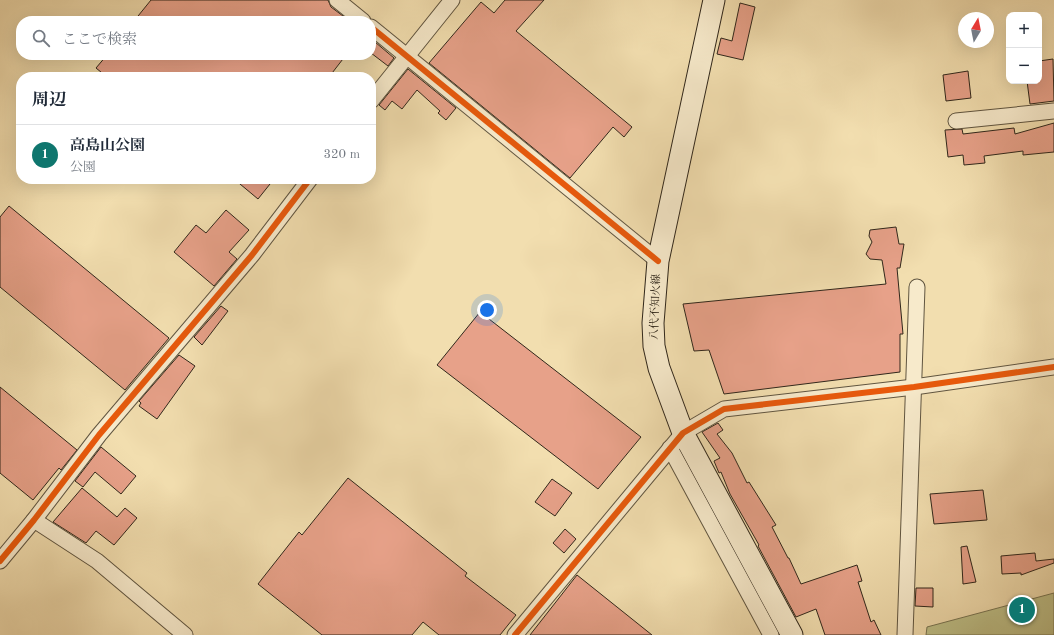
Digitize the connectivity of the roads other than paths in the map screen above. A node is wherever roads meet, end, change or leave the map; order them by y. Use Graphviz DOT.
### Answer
graph roads {
  1 [pos="337,0"];
  2 [pos="452,0"];
  3 [pos="714,0"];
  4 [pos="357,16"];
  5 [pos="376,31"];
  6 [pos="406,55"];
  7 [pos="376,94"];
  8 [pos="1054,112"];
  9 [pos="956,121"];
  10 [pos="306,184"];
  11 [pos="658,261"];
  12 [pos="917,287"];
  13 [pos="1054,367"];
  14 [pos="914,387"];
  15 [pos="677,440"];
  16 [pos="34,520"];
  17 [pos="0,561"];
  18 [pos="185,635"];
  19 [pos="515,635"];
  20 [pos="771,635"];
  21 [pos="792,635"];
  22 [pos="905,635"];
  1 -- 4 [label="street"];
  2 -- 6 [label="street"];
  3 -- 11 [label="main road, 八代不知火線"];
  5 -- 6 [label="street"];
  6 -- 7 [label="street"];
  6 -- 11 [label="street"];
  8 -- 9 [label="street"];
  10 -- 16 [label="street"];
  11 -- 15 [label="main road, 八代不知火線"];
  12 -- 14 [label="street"];
  13 -- 14 [label="street"];
  14 -- 15 [label="street"];
  14 -- 22 [label="street"];
  15 -- 19 [label="street"];
  15 -- 20 [label="street"];
  15 -- 21 [label="main road, 八代不知火線"];
  16 -- 17 [label="street"];
  16 -- 18 [label="street"];
}
